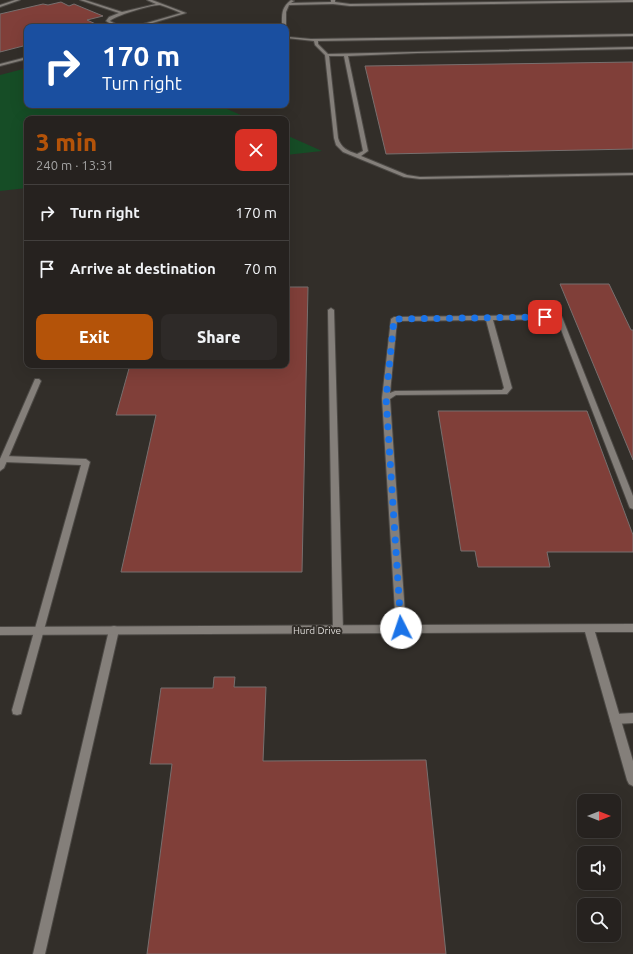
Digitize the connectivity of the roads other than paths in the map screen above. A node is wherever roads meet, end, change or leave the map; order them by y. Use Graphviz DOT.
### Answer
graph roads {
  1 [pos="18,0"];
  2 [pos="82,0"];
  3 [pos="149,0"];
  4 [pos="294,0"];
  5 [pos="339,0"];
  6 [pos="333,1"];
  7 [pos="633,1"];
  8 [pos="158,4"];
  9 [pos="287,4"];
  10 [pos="0,6"];
  11 [pos="122,13"];
  12 [pos="114,24"];
  13 [pos="146,24"];
  14 [pos="284,24"];
  15 [pos="633,35"];
  16 [pos="289,38"];
  17 [pos="316,40"];
  18 [pos="633,48"];
  19 [pos="327,55"];
  20 [pos="346,55"];
  21 [pos="24,59"];
  22 [pos="0,65"];
  23 [pos="358,156"];
  24 [pos="633,174"];
  25 [pos="331,310"];
  26 [pos="489,318"];
  27 [pos="37,381"];
  28 [pos="386,398"];
  29 [pos="4,459"];
  30 [pos="0,468"];
  31 [pos="633,506"];
  32 [pos="401,628"];
  33 [pos="633,628"];
  34 [pos="589,629"];
  35 [pos="40,630"];
  36 [pos="114,630"];
  37 [pos="338,630"];
  38 [pos="0,631"];
  39 [pos="17,710"];
  40 [pos="633,718"];
  41 [pos="615,719"];
  42 [pos="633,780"];
  43 [pos="39,954"];
  1 -- 10 [label="street"];
  2 -- 11 [label="street"];
  3 -- 8 [label="street"];
  4 -- 9 [label="street"];
  5 -- 6 [label="street"];
  6 -- 7 [label="street"];
  6 -- 9 [label="street"];
  8 -- 11 [label="street"];
  8 -- 13 [label="street"];
  9 -- 14 [label="street"];
  11 -- 12 [label="street"];
  15 -- 17 [label="street"];
  16 -- 17 [label="street"];
  17 -- 19 [label="street"];
  18 -- 20 [label="street"];
  19 -- 20 [label="street"];
  19 -- 23 [label="street"];
  20 -- 23 [label="street"];
  21 -- 22 [label="street"];
  23 -- 24 [label="street"];
  25 -- 37 [label="street"];
  26 -- 28 [label="street"];
  26 -- 28 [label="street"];
  26 -- 31 [label="street"];
  27 -- 29 [label="street"];
  28 -- 32 [label="street"];
  29 -- 30 [label="street"];
  29 -- 35 [label="street"];
  32 -- 34 [label="street, Hurd Drive"];
  32 -- 37 [label="street, Hurd Drive"];
  33 -- 34 [label="street, Hurd Drive"];
  34 -- 41 [label="street"];
  35 -- 36 [label="street, Hurd Drive"];
  35 -- 38 [label="street, Hurd Drive"];
  35 -- 39 [label="street"];
  36 -- 37 [label="street, Hurd Drive"];
  36 -- 43 [label="street"];
  40 -- 41 [label="street"];
  41 -- 42 [label="street"];
}
